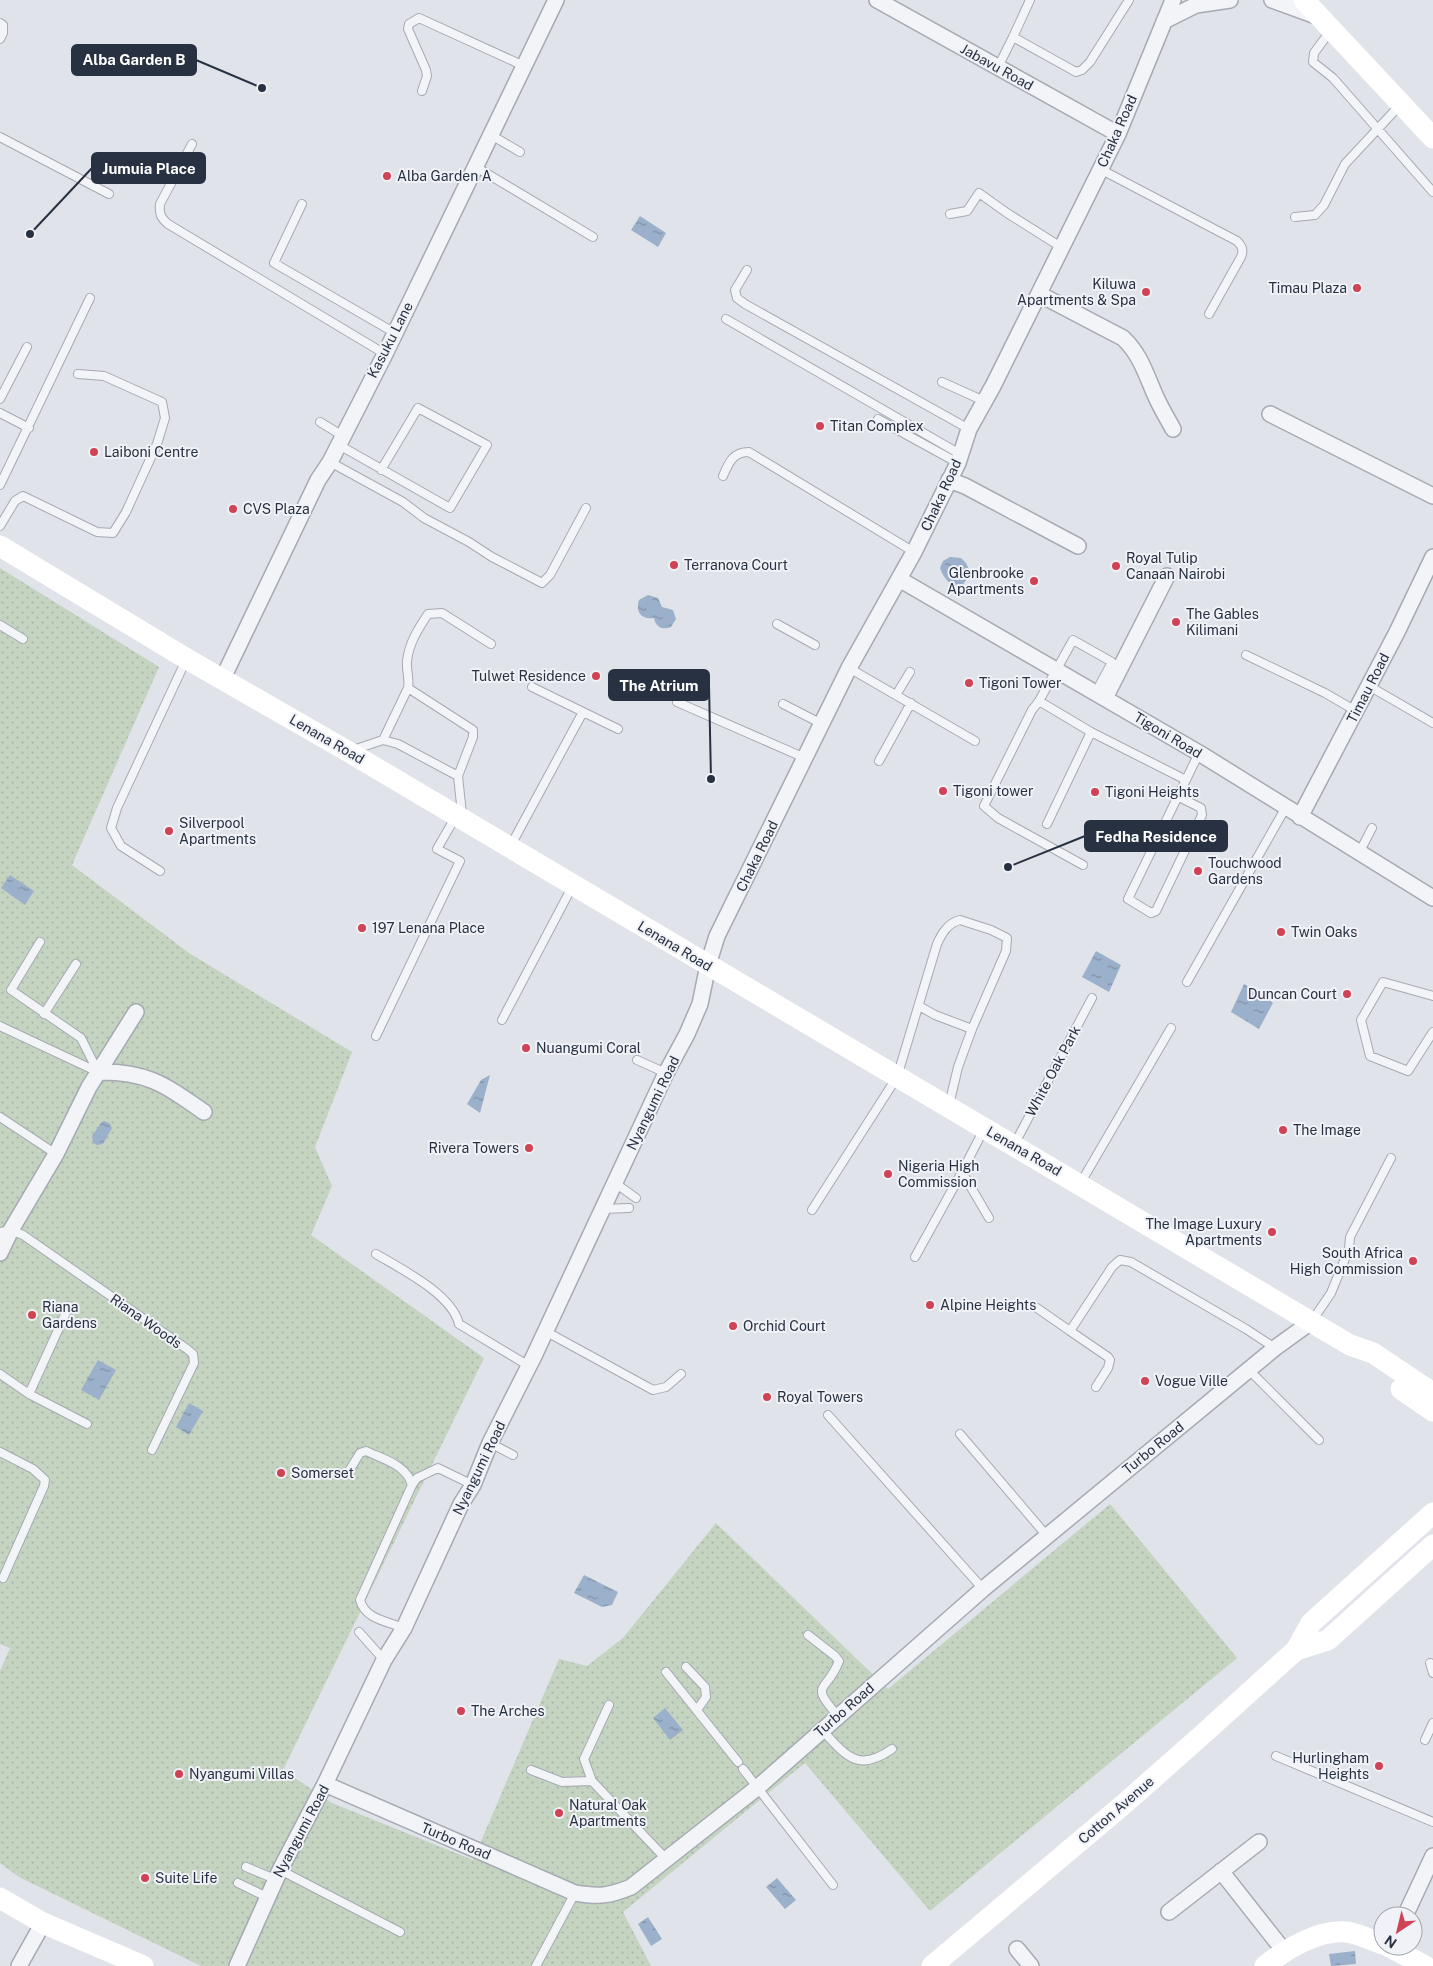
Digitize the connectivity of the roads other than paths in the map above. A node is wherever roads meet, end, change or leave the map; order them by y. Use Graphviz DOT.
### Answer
graph roads {
  1 [pos="556,0"];
  2 [pos="877,0"];
  3 [pos="1030,0"];
  4 [pos="1129,0"];
  5 [pos="1173,0"];
  6 [pos="1230,0"];
  7 [pos="1272,0"];
  8 [pos="1304,0"];
  9 [pos="1164,21"];
  10 [pos="0,23"];
  11 [pos="1327,23"];
  12 [pos="1013,36"];
  13 [pos="0,39"];
  14 [pos="524,66"];
  15 [pos="998,67"];
  16 [pos="422,91"];
  17 [pos="1401,103"];
  18 [pos="1377,129"];
  19 [pos="1118,134"];
  20 [pos="491,135"];
  21 [pos="0,137"];
  22 [pos="1433,138"];
  23 [pos="192,144"];
  24 [pos="520,152"];
  25 [pos="476,167"];
  26 [pos="1100,170"];
  27 [pos="1433,192"];
  28 [pos="108,194"];
  29 [pos="302,204"];
  30 [pos="950,214"];
  31 [pos="1295,218"];
  32 [pos="593,238"];
  33 [pos="1061,247"];
  34 [pos="747,270"];
  35 [pos="1039,294"];
  36 [pos="90,298"];
  37 [pos="1209,314"];
  38 [pos="726,319"];
  39 [pos="395,333"];
  40 [pos="26,347"];
  41 [pos="385,354"];
  42 [pos="78,374"];
  43 [pos="942,382"];
  44 [pos="0,398"];
  45 [pos="984,401"];
  46 [pos="0,412"];
  47 [pos="1270,414"];
  48 [pos="878,419"];
  49 [pos="320,422"];
  50 [pos="29,428"];
  51 [pos="969,429"];
  52 [pos="1173,429"];
  53 [pos="340,441"];
  54 [pos="959,459"];
  55 [pos="330,462"];
  56 [pos="381,470"];
  57 [pos="723,476"];
  58 [pos="949,480"];
  59 [pos="0,485"];
  60 [pos="1433,496"];
  61 [pos="586,508"];
  62 [pos="0,526"];
  63 [pos="0,546"];
  64 [pos="1078,546"];
  65 [pos="914,552"];
  66 [pos="1433,557"];
  67 [pos="1167,576"];
  68 [pos="899,579"];
  69 [pos="777,624"];
  70 [pos="0,625"];
  71 [pos="23,639"];
  72 [pos="491,644"];
  73 [pos="815,645"];
  74 [pos="1246,655"];
  75 [pos="187,659"];
  76 [pos="850,668"];
  77 [pos="1058,670"];
  78 [pos="910,672"];
  79 [pos="222,680"];
  80 [pos="1369,686"];
  81 [pos="408,688"];
  82 [pos="532,688"];
  83 [pos="896,695"];
  84 [pos="1101,695"];
  85 [pos="1039,701"];
  86 [pos="677,702"];
  87 [pos="911,703"];
  88 [pos="784,704"];
  89 [pos="1356,710"];
  90 [pos="583,712"];
  91 [pos="1433,723"];
  92 [pos="822,724"];
  93 [pos="618,729"];
  94 [pos="1090,732"];
  95 [pos="383,740"];
  96 [pos="976,741"];
  97 [pos="349,752"];
  98 [pos="1199,753"];
  99 [pos="805,758"];
  100 [pos="879,761"];
  101 [pos="458,776"];
  102 [pos="1186,780"];
  103 [pos="1177,796"];
  104 [pos="1286,807"];
  105 [pos="459,817"];
  106 [pos="1300,817"];
  107 [pos="1047,824"];
  108 [pos="1372,828"];
  109 [pos="510,847"];
  110 [pos="1359,853"];
  111 [pos="1084,865"];
  112 [pos="160,871"];
  113 [pos="573,885"];
  114 [pos="1432,895"];
  115 [pos="40,942"];
  116 [pos="76,964"];
  117 [pos="708,965"];
  118 [pos="1187,982"];
  119 [pos="1433,996"];
  120 [pos="1092,998"];
  121 [pos="919,1006"];
  122 [pos="136,1012"];
  123 [pos="44,1014"];
  124 [pos="502,1020"];
  125 [pos="0,1026"];
  126 [pos="1171,1028"];
  127 [pos="972,1029"];
  128 [pos="1433,1032"];
  129 [pos="376,1036"];
  130 [pos="637,1060"];
  131 [pos="98,1072"];
  132 [pos="666,1073"];
  133 [pos="897,1077"];
  134 [pos="949,1107"];
  135 [pos="204,1112"];
  136 [pos="0,1116"];
  137 [pos="985,1128"];
  138 [pos="1014,1144"];
  139 [pos="56,1154"];
  140 [pos="1391,1158"];
  141 [pos="962,1172"];
  142 [pos="615,1183"];
  143 [pos="1080,1184"];
  144 [pos="636,1198"];
  145 [pos="629,1208"];
  146 [pos="603,1209"];
  147 [pos="812,1210"];
  148 [pos="989,1218"];
  149 [pos="6,1231"];
  150 [pos="0,1253"];
  151 [pos="376,1254"];
  152 [pos="915,1257"];
  153 [pos="69,1306"];
  154 [pos="1038,1308"];
  155 [pos="1311,1322"];
  156 [pos="545,1331"];
  157 [pos="1070,1331"];
  158 [pos="1350,1345"];
  159 [pos="1275,1348"];
  160 [pos="529,1366"];
  161 [pos="1249,1370"];
  162 [pos="0,1374"];
  163 [pos="681,1374"];
  164 [pos="1096,1387"];
  165 [pos="1433,1393"];
  166 [pos="29,1394"];
  167 [pos="1433,1411"];
  168 [pos="828,1415"];
  169 [pos="87,1424"];
  170 [pos="960,1434"];
  171 [pos="1319,1440"];
  172 [pos="490,1443"];
  173 [pos="152,1450"];
  174 [pos="0,1452"];
  175 [pos="513,1455"];
  176 [pos="349,1472"];
  177 [pos="412,1485"];
  178 [pos="473,1485"];
  179 [pos="1433,1513"];
  180 [pos="1047,1536"];
  181 [pos="1432,1546"];
  182 [pos="3,1578"];
  183 [pos="983,1589"];
  184 [pos="404,1628"];
  185 [pos="359,1632"];
  186 [pos="808,1635"];
  187 [pos="1296,1650"];
  188 [pos="384,1660"];
  189 [pos="1430,1663"];
  190 [pos="686,1668"];
  191 [pos="666,1672"];
  192 [pos="1433,1673"];
  193 [pos="610,1705"];
  194 [pos="697,1710"];
  195 [pos="838,1716"];
  196 [pos="1433,1723"];
  197 [pos="822,1730"];
  198 [pos="1425,1740"];
  199 [pos="892,1749"];
  200 [pos="1276,1756"];
  201 [pos="738,1762"];
  202 [pos="743,1769"];
  203 [pos="531,1770"];
  204 [pos="592,1781"];
  205 [pos="325,1784"];
  206 [pos="758,1787"];
  207 [pos="1433,1822"];
  208 [pos="1259,1842"];
  209 [pos="1433,1856"];
  210 [pos="667,1860"];
  211 [pos="246,1867"];
  212 [pos="1221,1872"];
  213 [pos="278,1874"];
  214 [pos="238,1883"];
  215 [pos="832,1885"];
  216 [pos="576,1892"];
  217 [pos="267,1897"];
  218 [pos="0,1898"];
  219 [pos="1410,1906"];
  220 [pos="1169,1912"];
  221 [pos="43,1923"];
  222 [pos="400,1932"];
  223 [pos="1373,1941"];
  224 [pos="1017,1948"];
  225 [pos="1284,1952"];
  226 [pos="1406,1956"];
  227 [pos="20,1966"];
  228 [pos="143,1966"];
  229 [pos="237,1966"];
  230 [pos="536,1966"];
  231 [pos="932,1966"];
  232 [pos="1031,1966"];
  233 [pos="1265,1966"];
  234 [pos="1425,1966"];
  1 -- 14 [label="street, Kasuku Lane"];
  2 -- 15 [label="street, Jabavu Road"];
  3 -- 12 [label="lane"];
  4 -- 12 [label="lane"];
  5 -- 9 [label="street, Chaka Road"];
  6 -- 9 [label="street"];
  7 -- 11 [label="street"];
  8 -- 11 [label="street"];
  9 -- 19 [label="street, Chaka Road"];
  10 -- 13 [label="lane"];
  11 -- 17 [label="street"];
  11 -- 18 [label="lane"];
  12 -- 15 [label="lane"];
  14 -- 16 [label="lane"];
  14 -- 20 [label="street, Kasuku Lane"];
  15 -- 19 [label="street, Jabavu Road"];
  17 -- 18 [label="lane"];
  17 -- 22 [label="street"];
  18 -- 27 [label="lane"];
  18 -- 31 [label="lane"];
  19 -- 26 [label="street, Chaka Road"];
  20 -- 24 [label="lane"];
  20 -- 25 [label="street, Kasuku Lane"];
  21 -- 28 [label="lane"];
  23 -- 41 [label="lane"];
  25 -- 32 [label="lane"];
  25 -- 39 [label="street, Kasuku Lane"];
  26 -- 33 [label="street, Chaka Road"];
  26 -- 37 [label="lane"];
  29 -- 39 [label="lane"];
  30 -- 33 [label="lane"];
  33 -- 35 [label="street, Chaka Road"];
  34 -- 51 [label="lane"];
  35 -- 45 [label="street, Chaka Road"];
  35 -- 52 [label="street"];
  36 -- 50 [label="lane"];
  38 -- 54 [label="lane"];
  39 -- 41 [label="street, Kasuku Lane"];
  40 -- 44 [label="lane"];
  41 -- 53 [label="street, Kasuku Lane"];
  42 -- 62 [label="lane"];
  43 -- 45 [label="lane"];
  45 -- 51 [label="street, Chaka Road"];
  46 -- 50 [label="lane"];
  47 -- 60 [label="street"];
  48 -- 54 [label="lane"];
  49 -- 53 [label="lane"];
  50 -- 59 [label="lane"];
  51 -- 54 [label="street, Chaka Road"];
  53 -- 55 [label="street, Kasuku Lane"];
  53 -- 56 [label="lane"];
  54 -- 58 [label="street, Chaka Road"];
  55 -- 61 [label="lane"];
  55 -- 79 [label="street, Kasuku Lane"];
  56 -- 56 [label="lane"];
  57 -- 65 [label="lane"];
  58 -- 64 [label="street"];
  58 -- 65 [label="street, Chaka Road"];
  63 -- 75 [label="street, Lenana Road"];
  65 -- 68 [label="street, Chaka Road"];
  66 -- 80 [label="street, Timau Road"];
  67 -- 84 [label="street"];
  68 -- 76 [label="street, Chaka Road"];
  68 -- 77 [label="street, Tigoni Road"];
  69 -- 73 [label="lane"];
  70 -- 71 [label="lane"];
  72 -- 81 [label="lane"];
  74 -- 89 [label="lane"];
  75 -- 79 [label="street, Lenana Road"];
  75 -- 112 [label="lane"];
  76 -- 83 [label="lane"];
  76 -- 92 [label="street, Chaka Road"];
  77 -- 84 [label="street, Tigoni Road"];
  77 -- 84 [label="lane"];
  77 -- 85 [label="lane"];
  78 -- 83 [label="lane"];
  79 -- 97 [label="street, Lenana Road"];
  80 -- 89 [label="street, Timau Road"];
  80 -- 91 [label="lane"];
  81 -- 95 [label="lane"];
  81 -- 101 [label="lane"];
  82 -- 90 [label="lane"];
  83 -- 87 [label="lane"];
  84 -- 98 [label="street, Tigoni Road"];
  85 -- 94 [label="lane"];
  85 -- 111 [label="lane"];
  86 -- 99 [label="lane"];
  87 -- 96 [label="lane"];
  87 -- 100 [label="lane"];
  88 -- 92 [label="lane"];
  89 -- 106 [label="street, Timau Road"];
  90 -- 93 [label="lane"];
  90 -- 109 [label="lane"];
  92 -- 99 [label="street, Chaka Road"];
  94 -- 102 [label="lane"];
  94 -- 107 [label="lane"];
  95 -- 97 [label="lane"];
  95 -- 101 [label="lane"];
  97 -- 105 [label="street, Lenana Road"];
  98 -- 102 [label="lane"];
  98 -- 104 [label="street, Tigoni Road"];
  99 -- 117 [label="street, Chaka Road"];
  101 -- 105 [label="lane"];
  102 -- 103 [label="lane"];
  103 -- 103 [label="lane"];
  104 -- 106 [label="street, Tigoni Road"];
  104 -- 118 [label="lane"];
  105 -- 109 [label="street, Lenana Road"];
  105 -- 129 [label="lane"];
  106 -- 110 [label="street, Tigoni Road"];
  108 -- 110 [label="lane"];
  109 -- 113 [label="street, Lenana Road"];
  110 -- 114 [label="street, Tigoni Road"];
  113 -- 117 [label="street, Lenana Road"];
  113 -- 124 [label="lane"];
  115 -- 123 [label="lane"];
  116 -- 123 [label="lane"];
  117 -- 132 [label="street, Nyangumi Road"];
  117 -- 133 [label="street, Lenana Road"];
  119 -- 128 [label="lane"];
  120 -- 138 [label="lane, White Oak Park"];
  121 -- 127 [label="lane"];
  121 -- 127 [label="lane"];
  121 -- 133 [label="lane"];
  122 -- 131 [label="street"];
  123 -- 131 [label="lane"];
  125 -- 131 [label="lane"];
  126 -- 143 [label="lane"];
  127 -- 134 [label="lane"];
  130 -- 132 [label="lane"];
  131 -- 135 [label="street"];
  131 -- 139 [label="street"];
  132 -- 142 [label="street, Nyangumi Road"];
  133 -- 134 [label="street, Lenana Road"];
  133 -- 147 [label="lane"];
  134 -- 137 [label="street, Lenana Road"];
  136 -- 139 [label="lane"];
  137 -- 138 [label="street, Lenana Road"];
  137 -- 141 [label="lane"];
  138 -- 143 [label="street, Lenana Road"];
  139 -- 149 [label="street"];
  140 -- 155 [label="lane"];
  141 -- 148 [label="lane"];
  141 -- 152 [label="lane"];
  142 -- 144 [label="lane"];
  142 -- 146 [label="street, Nyangumi Road"];
  143 -- 155 [label="street, Lenana Road"];
  145 -- 146 [label="lane"];
  146 -- 156 [label="street, Nyangumi Road"];
  149 -- 150 [label="street"];
  149 -- 173 [label="lane, Riana Woods"];
  151 -- 160 [label="lane"];
  153 -- 166 [label="lane"];
  154 -- 157 [label="lane"];
  155 -- 158 [label="street, Lenana Road"];
  155 -- 159 [label="street, Turbo Road"];
  156 -- 160 [label="street, Nyangumi Road"];
  156 -- 163 [label="lane"];
  157 -- 159 [label="lane"];
  157 -- 164 [label="lane"];
  158 -- 165 [label="street, Lenana Road"];
  158 -- 167 [label="street, Lenana Road"];
  159 -- 161 [label="street, Turbo Road"];
  160 -- 172 [label="street, Nyangumi Road"];
  161 -- 171 [label="lane"];
  161 -- 180 [label="street, Turbo Road"];
  162 -- 166 [label="lane"];
  166 -- 169 [label="lane"];
  168 -- 183 [label="lane"];
  170 -- 180 [label="lane"];
  172 -- 175 [label="lane"];
  172 -- 178 [label="street, Nyangumi Road"];
  174 -- 182 [label="lane"];
  176 -- 177 [label="lane"];
  177 -- 178 [label="lane"];
  177 -- 184 [label="lane"];
  178 -- 184 [label="street, Nyangumi Road"];
  179 -- 187 [label="street, Cotton Avenue"];
  180 -- 183 [label="street, Turbo Road"];
  181 -- 187 [label="street, Cotton Avenue"];
  183 -- 195 [label="street, Turbo Road"];
  184 -- 188 [label="street, Nyangumi Road"];
  185 -- 188 [label="lane"];
  186 -- 195 [label="lane"];
  187 -- 231 [label="street, Cotton Avenue"];
  188 -- 205 [label="street, Nyangumi Road"];
  189 -- 192 [label="lane"];
  190 -- 194 [label="lane"];
  191 -- 194 [label="lane"];
  193 -- 204 [label="lane"];
  194 -- 201 [label="lane"];
  195 -- 197 [label="street, Turbo Road"];
  196 -- 198 [label="lane"];
  197 -- 199 [label="lane"];
  197 -- 206 [label="street, Turbo Road"];
  200 -- 207 [label="lane"];
  202 -- 206 [label="lane"];
  203 -- 204 [label="lane"];
  204 -- 210 [label="lane"];
  205 -- 213 [label="street, Nyangumi Road"];
  205 -- 216 [label="street, Turbo Road"];
  206 -- 210 [label="street, Turbo Road"];
  206 -- 215 [label="lane"];
  208 -- 212 [label="street"];
  209 -- 219 [label="street"];
  210 -- 216 [label="street, Turbo Road"];
  211 -- 213 [label="lane"];
  212 -- 220 [label="street"];
  212 -- 225 [label="street"];
  213 -- 217 [label="street, Nyangumi Road"];
  213 -- 222 [label="lane"];
  214 -- 217 [label="lane"];
  216 -- 230 [label="lane"];
  217 -- 229 [label="street, Nyangumi Road"];
  218 -- 221 [label="street"];
  221 -- 227 [label="street"];
  221 -- 228 [label="street"];
  223 -- 225 [label="street"];
  224 -- 232 [label="street"];
  225 -- 233 [label="street"];
  226 -- 234 [label="street"];
}
